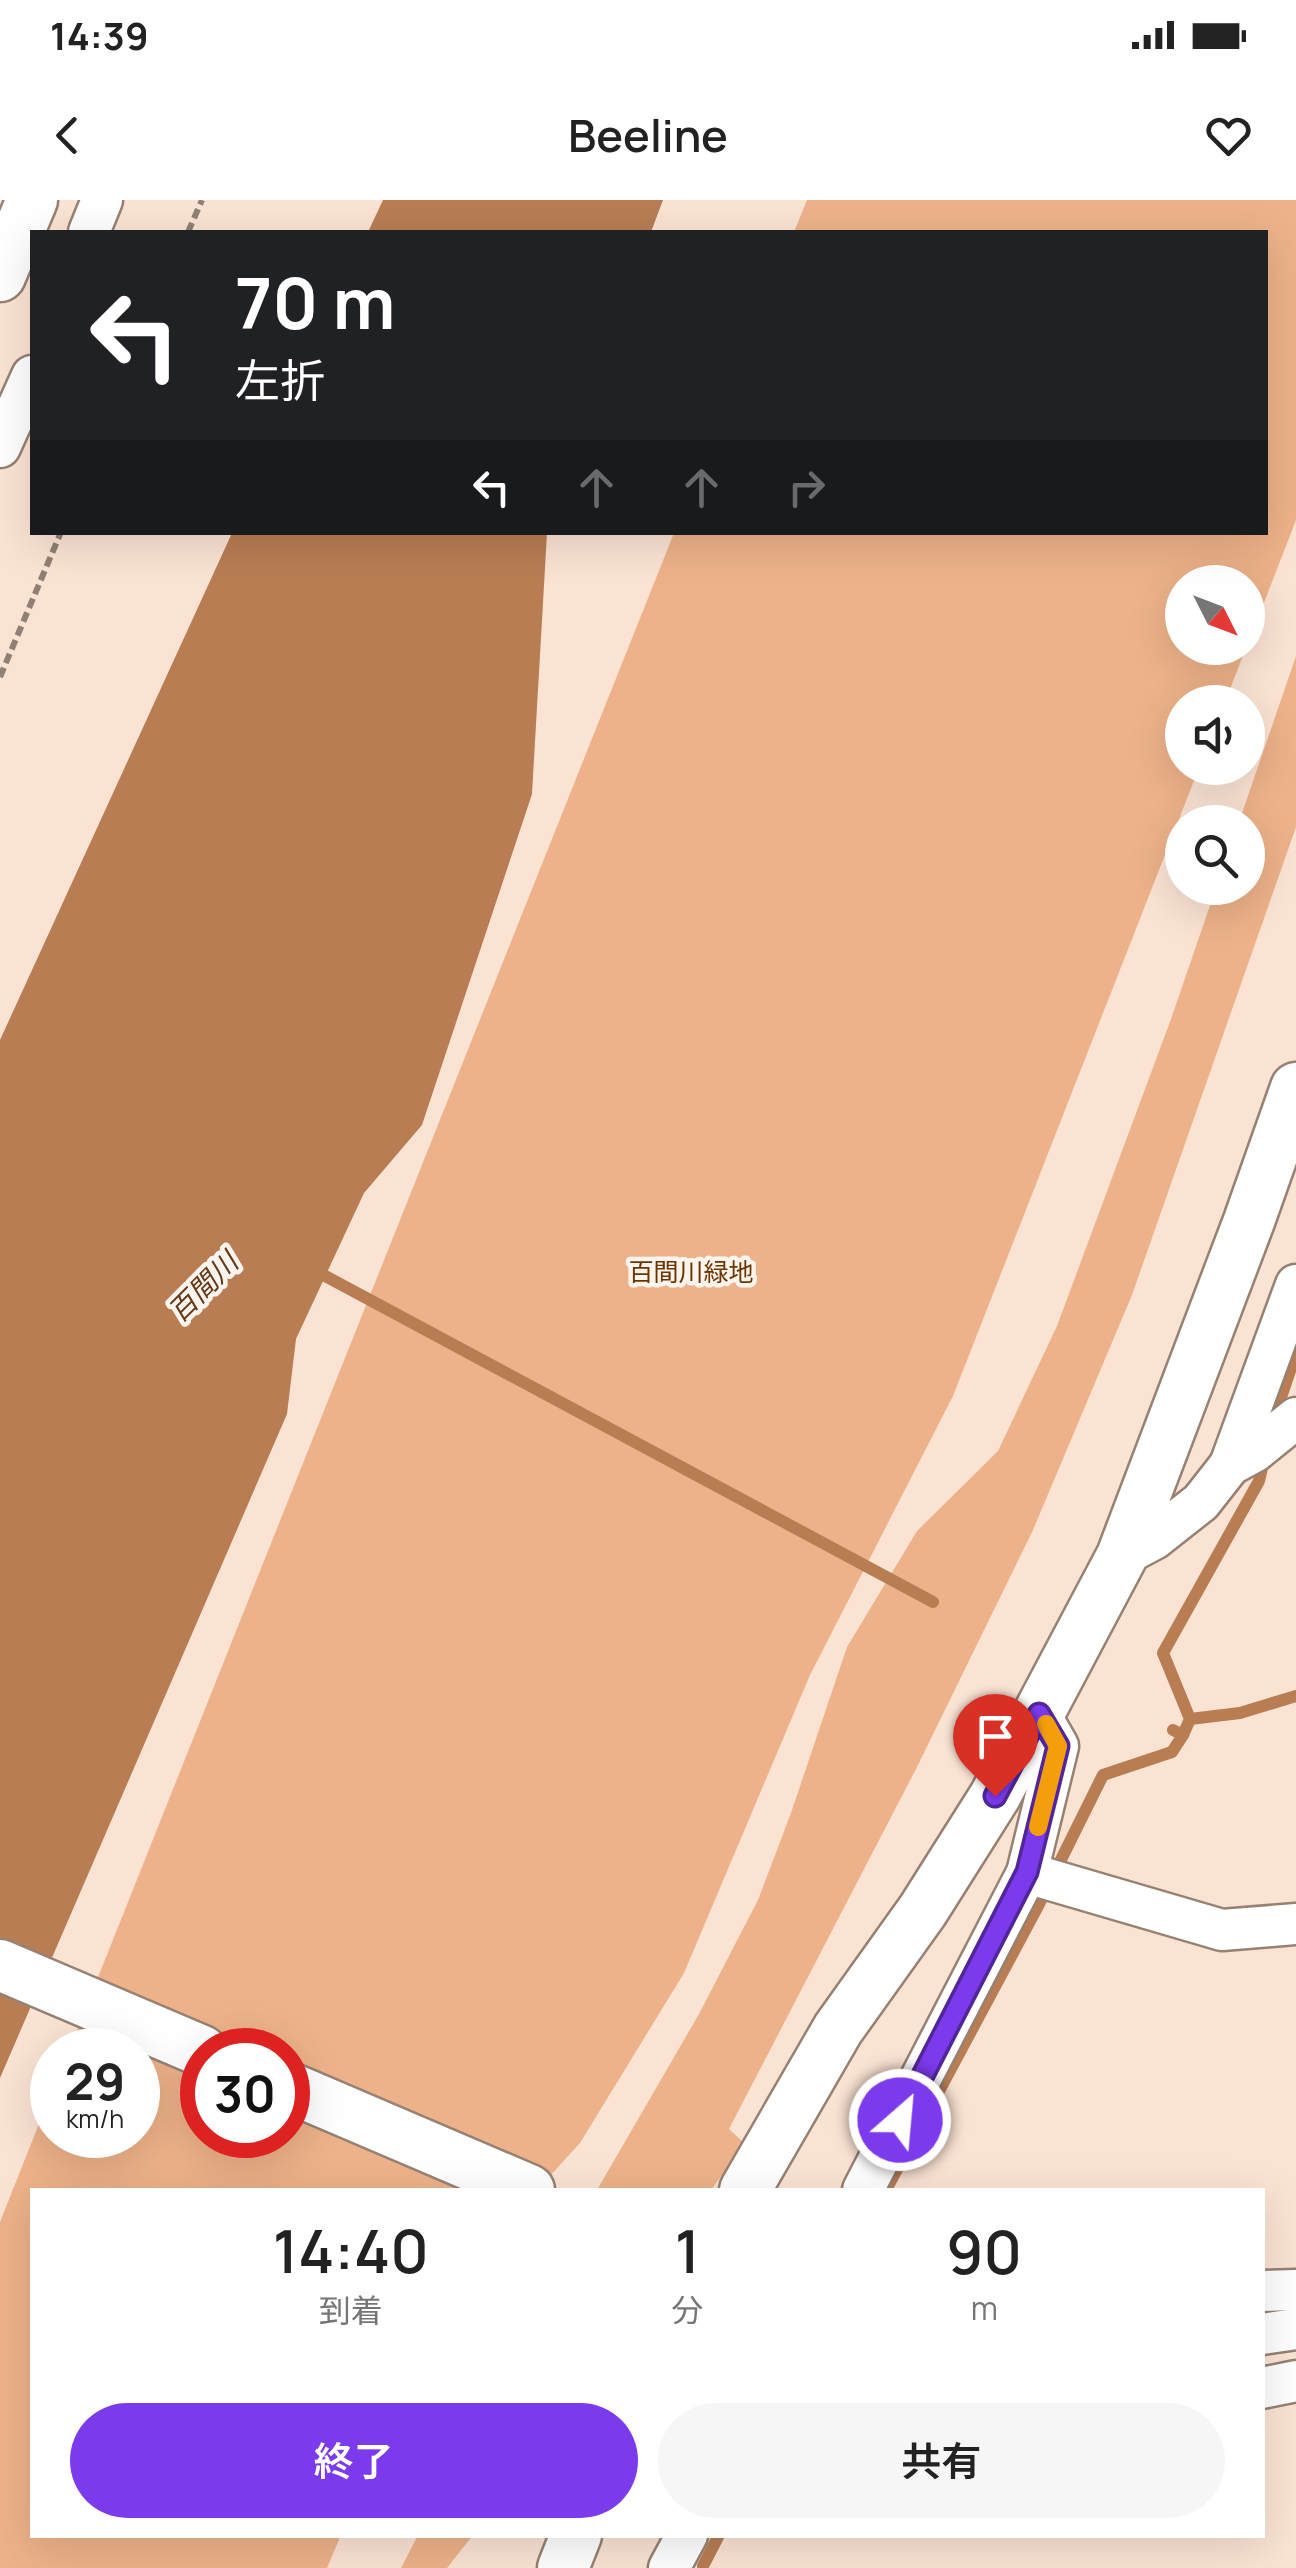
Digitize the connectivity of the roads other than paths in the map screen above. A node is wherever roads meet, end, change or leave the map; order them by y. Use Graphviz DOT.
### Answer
graph roads {
  1 [pos="32,200"];
  2 [pos="102,200"];
  3 [pos="90,230"];
  4 [pos="0,276"];
  5 [pos="30,380"];
  6 [pos="0,447"];
  7 [pos="1296,1088"];
  8 [pos="1296,1285"];
  9 [pos="1265,1441"];
  10 [pos="1122,1556"];
  11 [pos="1039,1714"];
  12 [pos="1044,1878"];
  13 [pos="1296,1924"];
  14 [pos="0,1965"];
  15 [pos="180,2042"];
  16 [pos="310,2097"];
  17 [pos="524,2188"];
  18 [pos="746,2188"];
  19 [pos="864,2188"];
  20 [pos="1296,2290"];
  21 [pos="1265,2291"];
  22 [pos="1296,2329"];
  23 [pos="1265,2334"];
  24 [pos="1296,2381"];
  25 [pos="1265,2387"];
  26 [pos="575,2538"];
  27 [pos="685,2538"];
  28 [pos="564,2568"];
  29 [pos="669,2568"];
  1 -- 4 [label="street"];
  2 -- 3 [label="street"];
  5 -- 6 [label="street"];
  7 -- 10 [label="street"];
  8 -- 9 [label="street"];
  9 -- 10 [label="street"];
  10 -- 11 [label="street"];
  11 -- 12 [label="street"];
  11 -- 18 [label="street"];
  12 -- 13 [label="street"];
  12 -- 19 [label="street"];
  14 -- 15 [label="street"];
  16 -- 17 [label="street"];
  20 -- 21 [label="street"];
  22 -- 23 [label="street"];
  24 -- 25 [label="street"];
  26 -- 28 [label="street"];
  27 -- 29 [label="street"];
}
